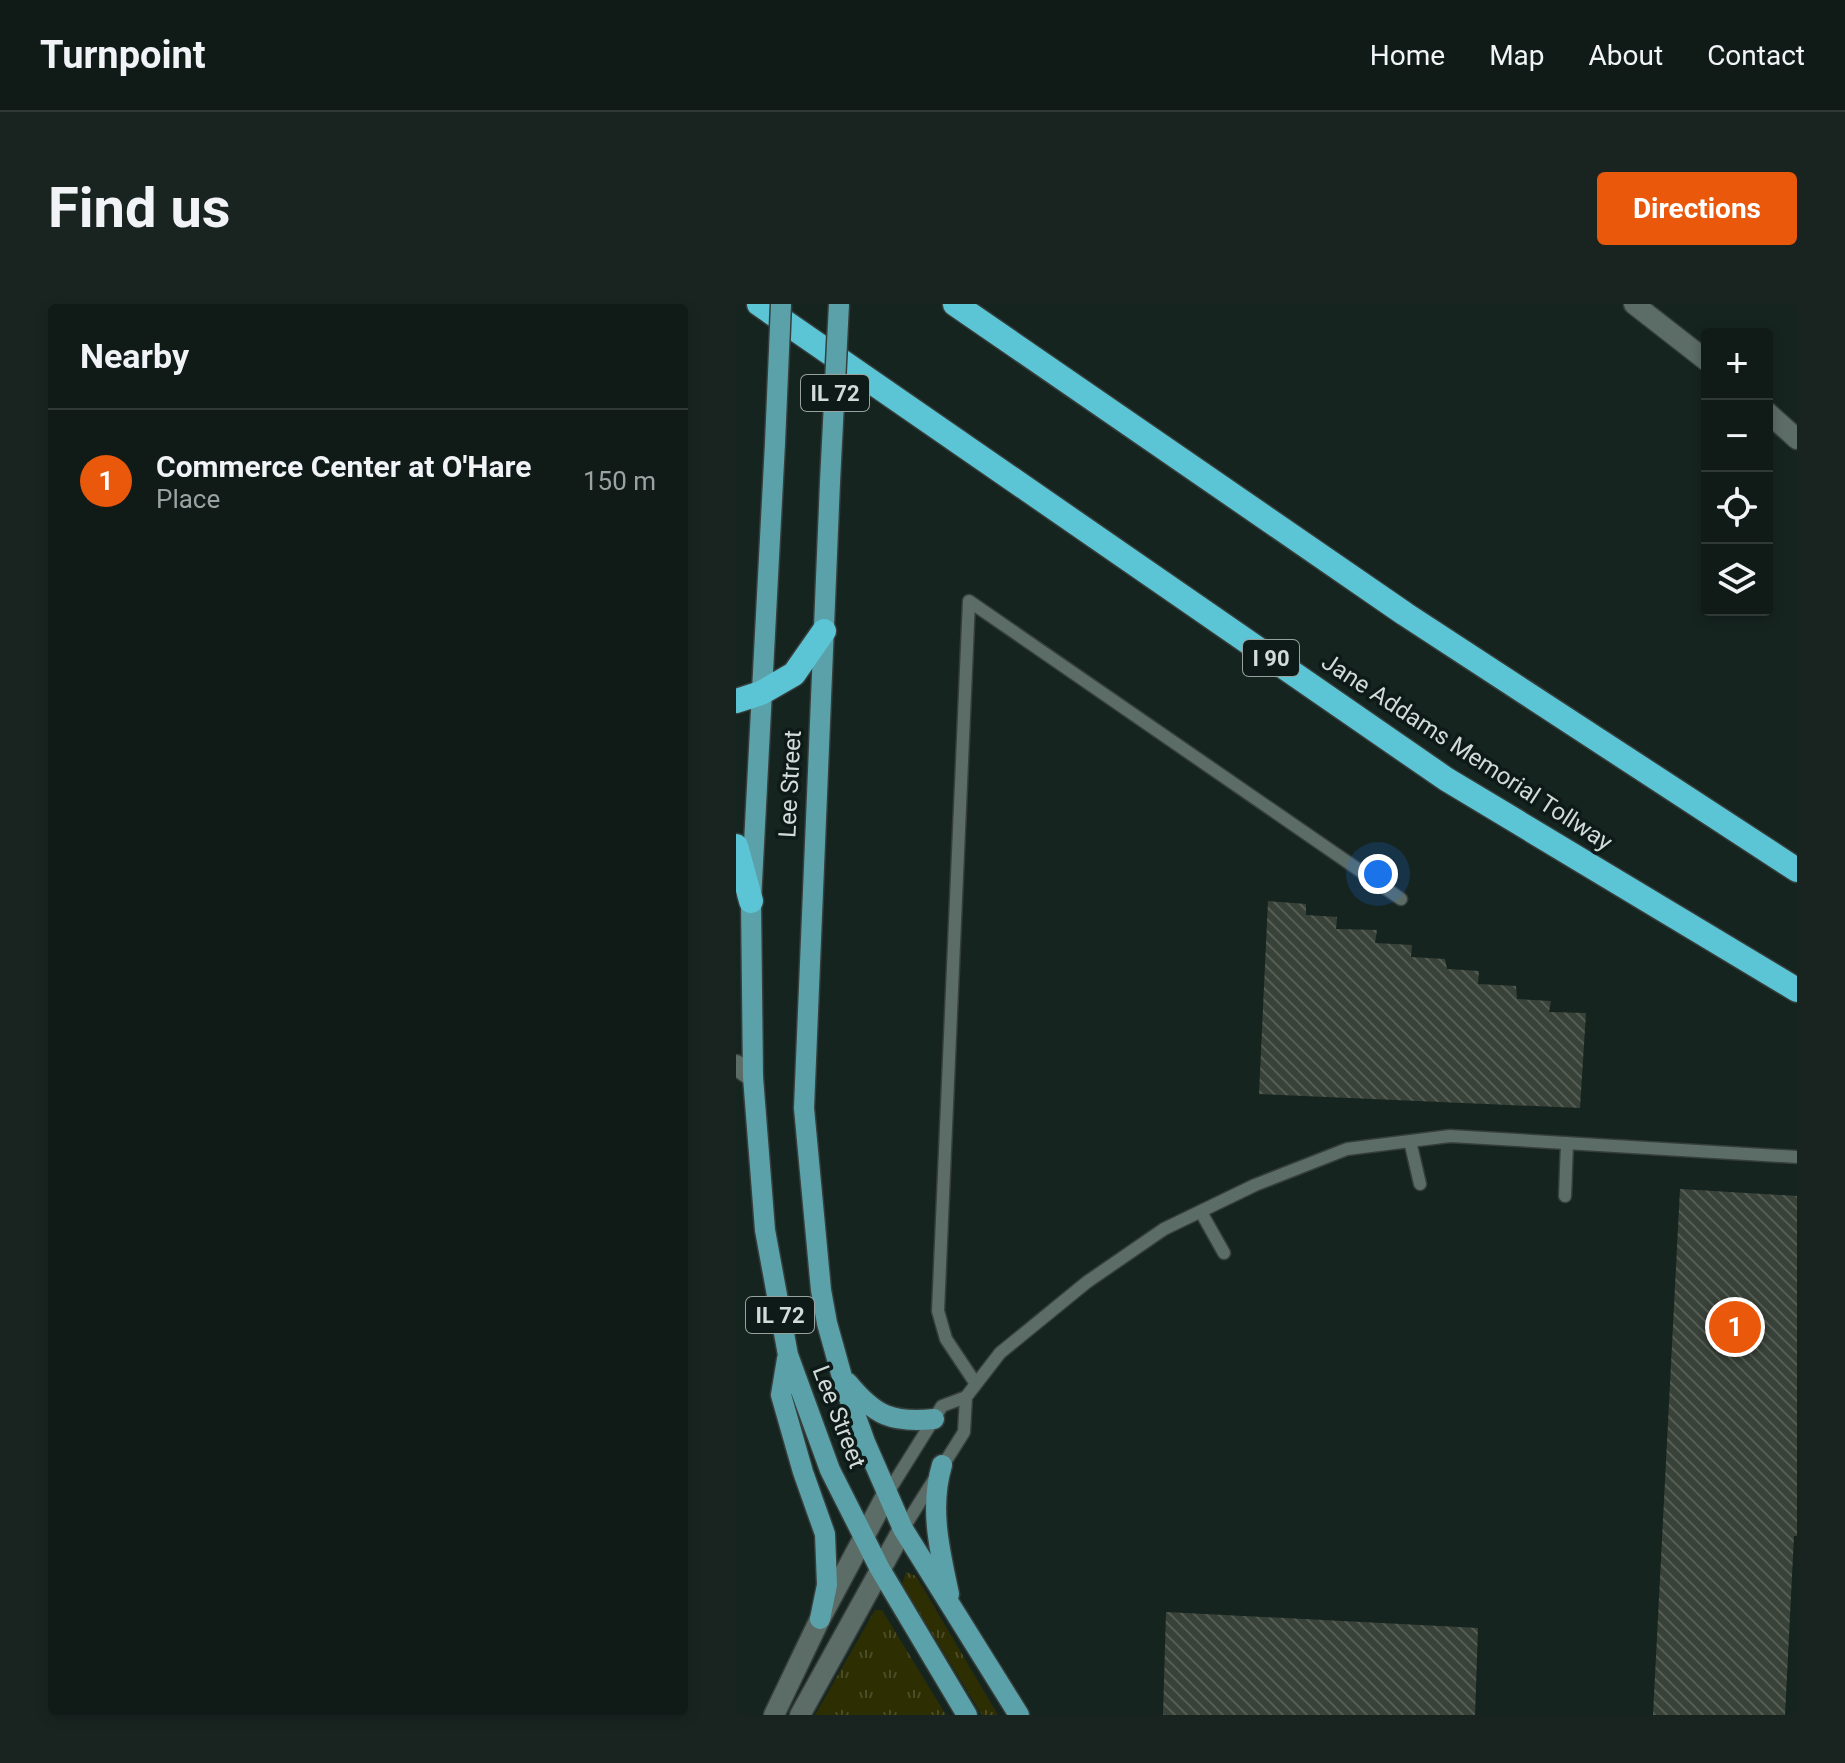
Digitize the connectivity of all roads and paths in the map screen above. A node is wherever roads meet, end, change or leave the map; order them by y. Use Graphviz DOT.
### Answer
graph roads {
  1 [pos="759,304"];
  2 [pos="781,304"];
  3 [pos="839,304"];
  4 [pos="955,304"];
  5 [pos="1634,304"];
  6 [pos="1701,356"];
  7 [pos="1773,417"];
  8 [pos="1797,439"];
  9 [pos="824,631"];
  10 [pos="761,693"];
  11 [pos="736,701"];
  12 [pos="736,846"];
  13 [pos="1797,870"];
  14 [pos="1401,899"];
  15 [pos="751,901"];
  16 [pos="1797,990"];
  17 [pos="744,1071"];
  18 [pos="1410,1141"];
  19 [pos="1567,1143"];
  20 [pos="1797,1157"];
  21 [pos="1420,1184"];
  22 [pos="1565,1196"];
  23 [pos="1201,1212"];
  24 [pos="1224,1253"];
  25 [pos="788,1355"];
  26 [pos="841,1375"];
  27 [pos="976,1384"];
  28 [pos="966,1397"];
  29 [pos="934,1419"];
  30 [pos="942,1465"];
  31 [pos="887,1494"];
  32 [pos="903,1529"];
  33 [pos="864,1538"];
  34 [pos="880,1569"];
  35 [pos="954,1614"];
  36 [pos="820,1619"];
  37 [pos="774,1715"];
  38 [pos="800,1715"];
  39 [pos="967,1715"];
  40 [pos="1019,1715"];
  1 -- 16 [label="highway, Jane Addams Memorial Tollway / I 90"];
  2 -- 10 [label="main road, Lee Street / IL 72, bridge"];
  3 -- 9 [label="main road, Lee Street / IL 72, bridge"];
  4 -- 13 [label="highway"];
  5 -- 6 [label="main road"];
  7 -- 8 [label="main road"];
  9 -- 10 [label="highway"];
  9 -- 26 [label="main road, Lee Street / IL 72"];
  10 -- 11 [label="highway"];
  10 -- 15 [label="main road, Lee Street / IL 72"];
  12 -- 15 [label="highway"];
  14 -- 27 [label="lane"];
  15 -- 17 [label="main road, Lee Street / IL 72"];
  17 -- 25 [label="main road, Lee Street / IL 72"];
  18 -- 19 [label="lane"];
  18 -- 21 [label="lane"];
  18 -- 23 [label="lane"];
  19 -- 20 [label="lane"];
  19 -- 22 [label="lane"];
  23 -- 24 [label="lane"];
  23 -- 27 [label="lane"];
  25 -- 33 [label="main road, Lee Street / IL 72"];
  25 -- 36 [label="main road"];
  26 -- 29 [label="main road"];
  26 -- 31 [label="main road, Lee Street / IL 72"];
  27 -- 28 [label="lane"];
  28 -- 29 [label="lane"];
  28 -- 30 [label="lane"];
  29 -- 31 [label="lane"];
  30 -- 32 [label="lane"];
  30 -- 35 [label="main road"];
  31 -- 32 [label="main road, Lee Street / IL 72"];
  31 -- 33 [label="main road, Lee Street"];
  32 -- 34 [label="main road"];
  32 -- 35 [label="main road, IL 72"];
  33 -- 34 [label="main road, Lee Street / IL 72"];
  33 -- 36 [label="main road, Lee Street"];
  34 -- 38 [label="main road"];
  34 -- 39 [label="main road, IL 72"];
  35 -- 40 [label="main road, IL 72"];
  36 -- 37 [label="main road, Lee Street"];
}
